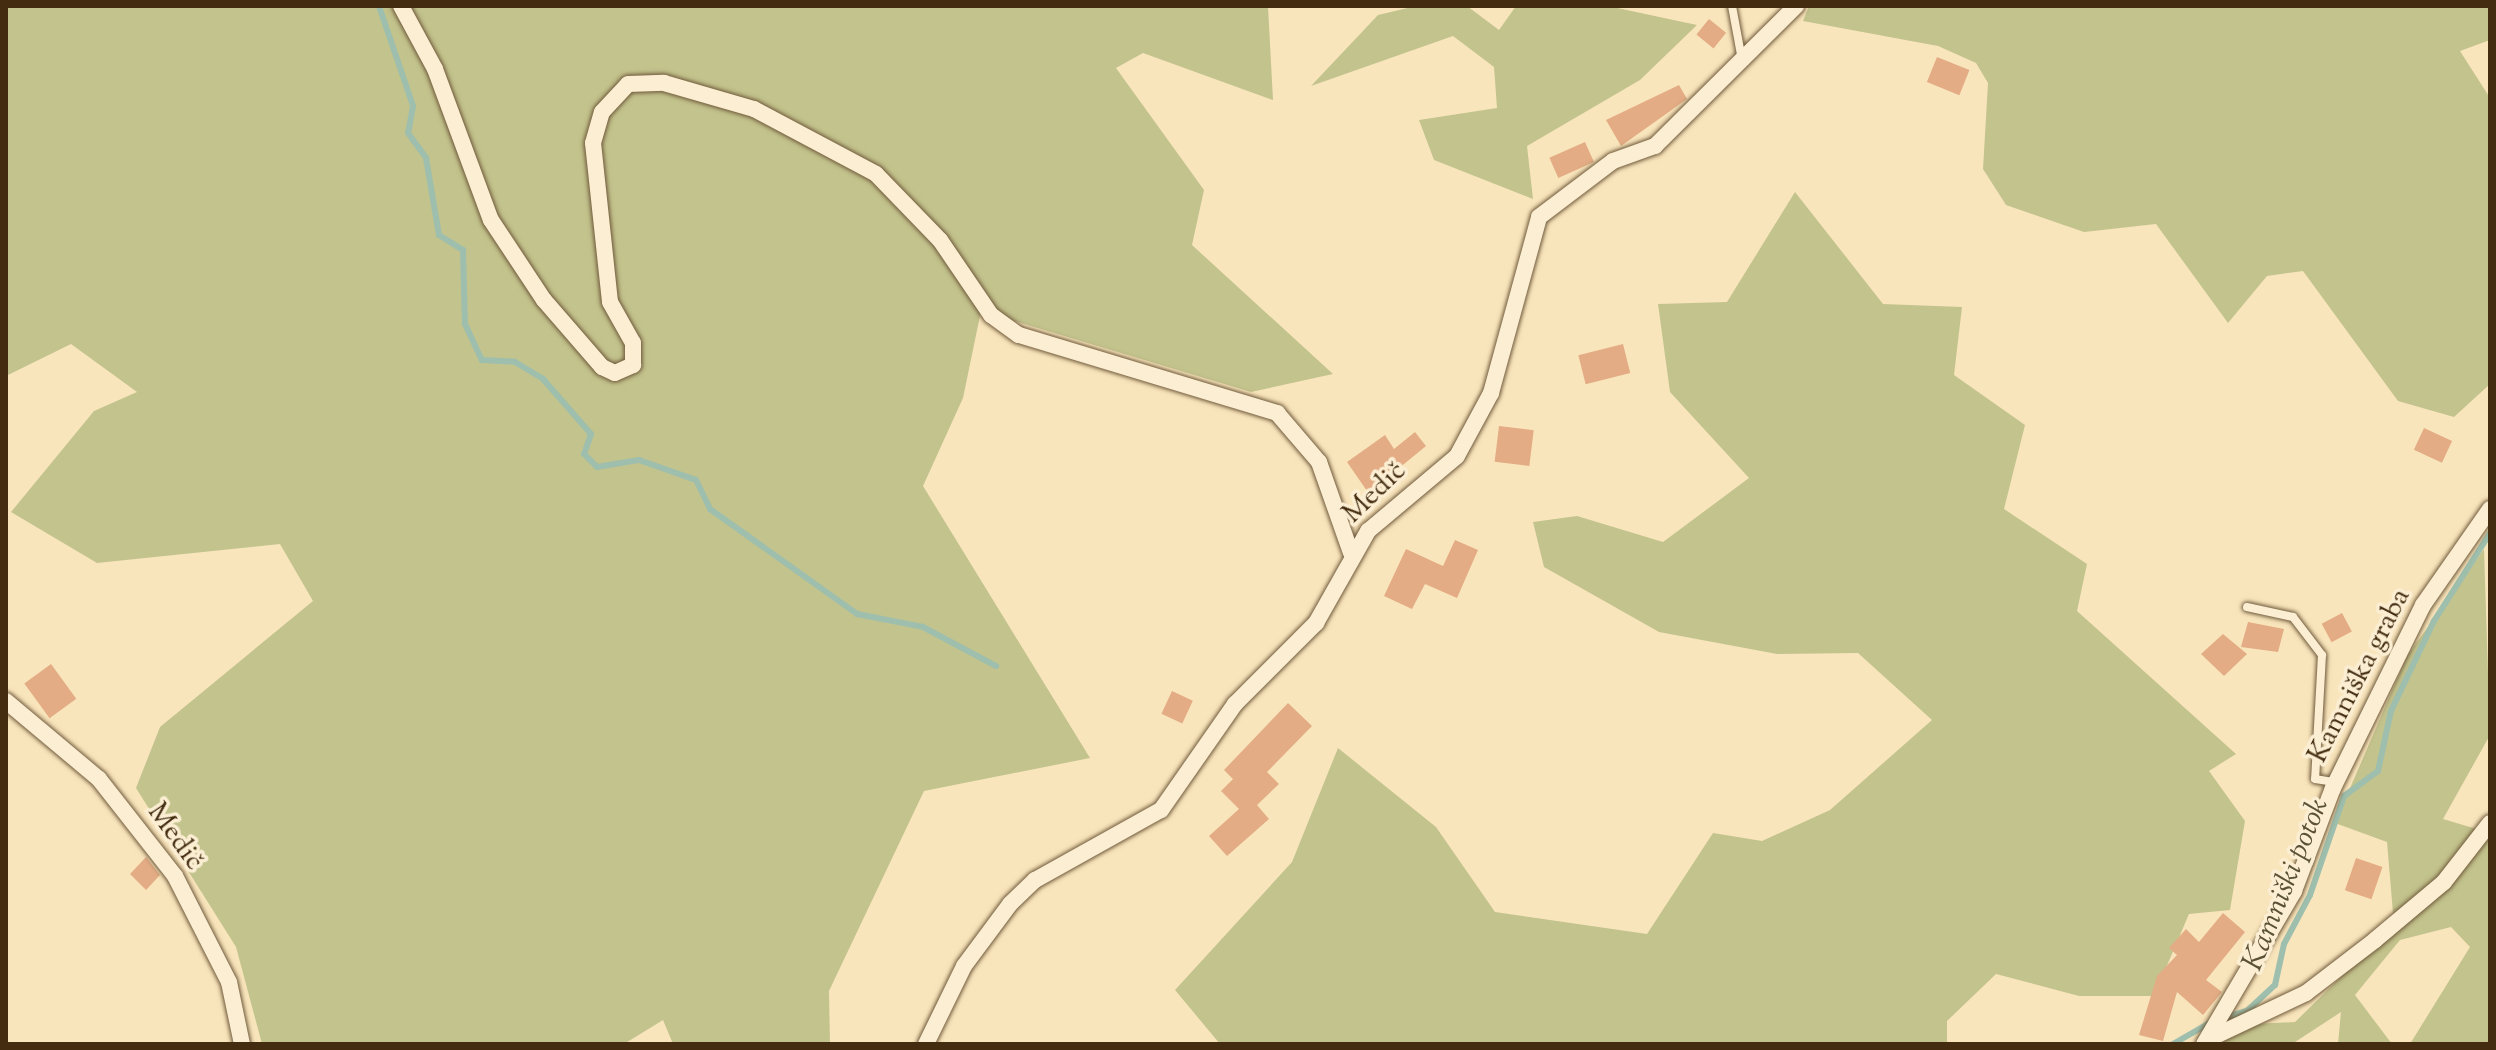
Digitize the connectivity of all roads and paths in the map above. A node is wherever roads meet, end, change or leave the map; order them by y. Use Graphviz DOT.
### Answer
graph roads {
  1 [pos="401,6"];
  2 [pos="1732,6"];
  3 [pos="1796,6"];
  4 [pos="1742,61"];
  5 [pos="2490,509"];
  6 [pos="1351,553"];
  7 [pos="2247,607"];
  8 [pos="6,701"];
  9 [pos="2335,782"];
  10 [pos="2490,823"];
  11 [pos="2206,1041"];
  12 [pos="242,1044"];
  13 [pos="926,1044"];
  1 -- 6 [label="street"];
  2 -- 4 [label="lane"];
  3 -- 4 [label="street, Medič"];
  4 -- 6 [label="street, Medič"];
  5 -- 9 [label="street, Kamniška graba"];
  6 -- 13 [label="street, Medič"];
  7 -- 9 [label="lane"];
  8 -- 12 [label="street, Medič"];
  9 -- 11 [label="street, Kamniška graba"];
  10 -- 11 [label="street"];
}
